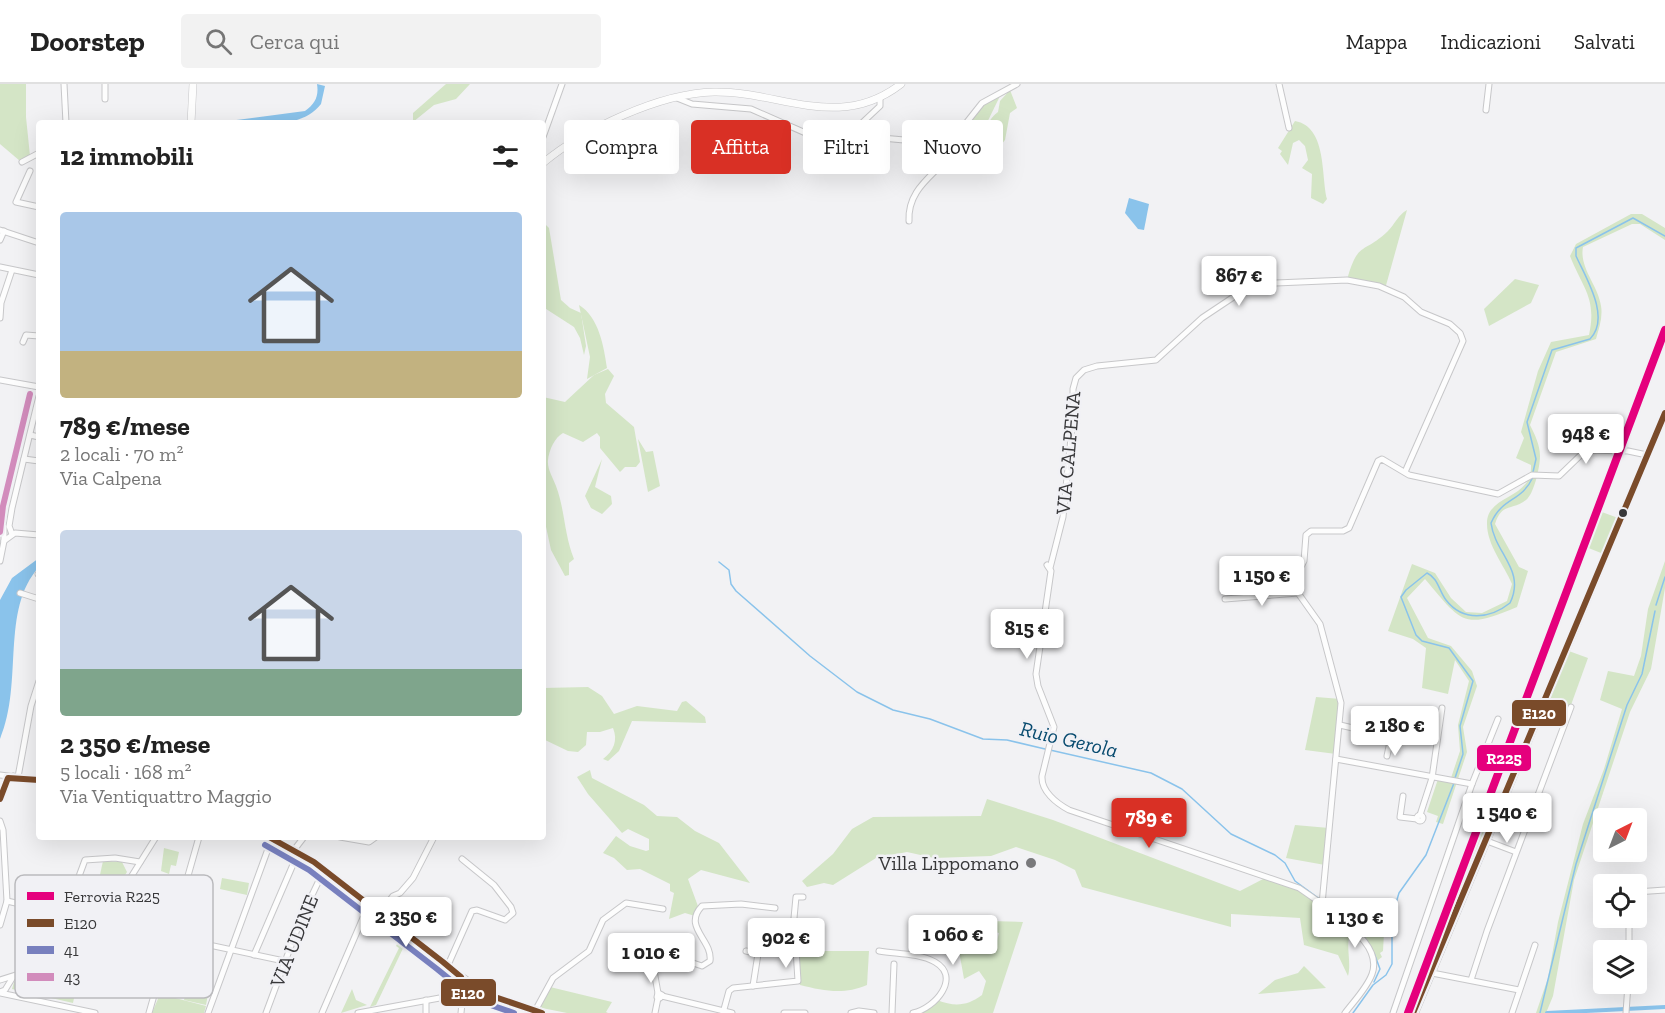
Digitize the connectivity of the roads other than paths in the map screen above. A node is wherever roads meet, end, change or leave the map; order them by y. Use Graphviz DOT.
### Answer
graph roads {
  1 [pos="64,84"];
  2 [pos="105,84"];
  3 [pos="193,84"];
  4 [pos="562,84"];
  5 [pos="901,84"];
  6 [pos="1017,84"];
  7 [pos="1279,84"];
  8 [pos="1489,84"];
  9 [pos="754,96"];
  10 [pos="880,97"];
  11 [pos="677,98"];
  12 [pos="105,99"];
  13 [pos="751,109"];
  14 [pos="1486,110"];
  15 [pos="66,120"];
  16 [pos="191,120"];
  17 [pos="865,120"];
  18 [pos="969,120"];
  19 [pos="1289,128"];
  20 [pos="546,129"];
  21 [pos="803,133"];
  22 [pos="36,155"];
  23 [pos="546,161"];
  24 [pos="22,162"];
  25 [pos="30,171"];
  26 [pos="931,174"];
  27 [pos="36,206"];
  28 [pos="909,221"];
  29 [pos="2,231"];
  30 [pos="0,240"];
  31 [pos="36,242"];
  32 [pos="0,267"];
  33 [pos="12,270"];
  34 [pos="36,274"];
  35 [pos="0,318"];
  36 [pos="36,336"];
  37 [pos="23,342"];
  38 [pos="0,380"];
  39 [pos="36,386"];
  40 [pos="36,409"];
  41 [pos="1665,412"];
  42 [pos="30,435"];
  43 [pos="36,436"];
  44 [pos="1647,455"];
  45 [pos="24,459"];
  46 [pos="36,461"];
  47 [pos="1405,472"];
  48 [pos="7,530"];
  49 [pos="36,535"];
  50 [pos="0,561"];
  51 [pos="20,593"];
  52 [pos="1298,593"];
  53 [pos="36,598"];
  54 [pos="1225,598"];
  55 [pos="36,696"];
  56 [pos="1543,706"];
  57 [pos="1571,707"];
  58 [pos="1442,708"];
  59 [pos="1567,716"];
  60 [pos="1498,719"];
  61 [pos="1340,725"];
  62 [pos="1387,756"];
  63 [pos="1336,759"];
  64 [pos="0,775"];
  65 [pos="16,776"];
  66 [pos="1433,776"];
  67 [pos="36,779"];
  68 [pos="1472,784"];
  69 [pos="3,785"];
  70 [pos="1403,796"];
  71 [pos="0,800"];
  72 [pos="0,821"];
  73 [pos="154,840"];
  74 [pos="198,840"];
  75 [pos="269,840"];
  76 [pos="274,840"];
  77 [pos="302,840"];
  78 [pos="357,840"];
  79 [pos="372,840"];
  80 [pos="432,840"];
  81 [pos="1487,842"];
  82 [pos="296,851"];
  83 [pos="1516,852"];
  84 [pos="462,859"];
  85 [pos="140,862"];
  86 [pos="324,870"];
  87 [pos="78,875"];
  88 [pos="132,875"];
  89 [pos="188,875"];
  90 [pos="1665,890"];
  91 [pos="1647,891"];
  92 [pos="803,897"];
  93 [pos="7,901"];
  94 [pos="1322,902"];
  95 [pos="15,903"];
  96 [pos="369,904"];
  97 [pos="775,908"];
  98 [pos="663,909"];
  99 [pos="380,913"];
  100 [pos="2,914"];
  101 [pos="0,925"];
  102 [pos="1534,945"];
  103 [pos="213,946"];
  104 [pos="231,950"];
  105 [pos="746,951"];
  106 [pos="879,951"];
  107 [pos="254,955"];
  108 [pos="284,962"];
  109 [pos="894,964"];
  110 [pos="448,965"];
  111 [pos="1432,973"];
  112 [pos="13,977"];
  113 [pos="0,980"];
  114 [pos="1471,980"];
  115 [pos="7,986"];
  116 [pos="753,986"];
  117 [pos="464,990"];
  118 [pos="1519,990"];
  119 [pos="0,992"];
  120 [pos="1627,994"];
  121 [pos="15,995"];
  122 [pos="15,996"];
  123 [pos="660,996"];
  124 [pos="25,998"];
  125 [pos="153,998"];
  126 [pos="426,1000"];
  127 [pos="1626,1010"];
  128 [pos="365,1012"];
  129 [pos="533,1012"];
  130 [pos="723,1012"];
  131 [pos="1417,1012"];
  132 [pos="95,1013"];
  133 [pos="149,1013"];
  134 [pos="208,1013"];
  135 [pos="266,1013"];
  136 [pos="322,1013"];
  137 [pos="358,1013"];
  138 [pos="426,1013"];
  139 [pos="461,1013"];
  140 [pos="542,1013"];
  141 [pos="655,1013"];
  142 [pos="732,1013"];
  143 [pos="784,1013"];
  144 [pos="805,1013"];
  145 [pos="851,1013"];
  146 [pos="874,1013"];
  147 [pos="892,1013"];
  148 [pos="913,1013"];
  149 [pos="1345,1013"];
  150 [pos="1393,1013"];
  151 [pos="1512,1013"];
  1 -- 15 [label="street"];
  2 -- 12 [label="street"];
  3 -- 16 [label="main road"];
  4 -- 20 [label="street"];
  5 -- 10 [label="main road"];
  6 -- 18 [label="street"];
  7 -- 19 [label="street"];
  8 -- 14 [label="street"];
  9 -- 10 [label="main road"];
  9 -- 11 [label="main road"];
  9 -- 13 [label="street"];
  10 -- 17 [label="street"];
  11 -- 13 [label="street"];
  11 -- 23 [label="main road"];
  13 -- 21 [label="street"];
  22 -- 24 [label="street"];
  25 -- 27 [label="street"];
  26 -- 28 [label="street"];
  29 -- 30 [label="street"];
  29 -- 31 [label="street"];
  32 -- 33 [label="street"];
  33 -- 34 [label="street"];
  33 -- 35 [label="street"];
  36 -- 37 [label="street"];
  38 -- 39 [label="street"];
  40 -- 42 [label="street"];
  41 -- 44 [label="main road"];
  42 -- 43 [label="street"];
  42 -- 45 [label="street"];
  44 -- 47 [label="street"];
  44 -- 56 [label="main road"];
  45 -- 46 [label="street"];
  45 -- 48 [label="street"];
  47 -- 52 [label="street"];
  47 -- 94 [label="street, VIA CALPENA"];
  48 -- 49 [label="street"];
  48 -- 50 [label="street"];
  51 -- 53 [label="street"];
  52 -- 54 [label="street"];
  52 -- 61 [label="street"];
  55 -- 65 [label="street"];
  56 -- 59 [label="street"];
  56 -- 81 [label="main road"];
  57 -- 59 [label="street"];
  58 -- 66 [label="street"];
  59 -- 83 [label="street"];
  60 -- 68 [label="street"];
  61 -- 62 [label="street"];
  61 -- 63 [label="street"];
  63 -- 66 [label="street"];
  63 -- 94 [label="street"];
  64 -- 65 [label="street"];
  64 -- 69 [label="street"];
  65 -- 67 [label="street"];
  65 -- 69 [label="street"];
  66 -- 68 [label="street"];
  66 -- 70 [label="street"];
  68 -- 150 [label="street"];
  69 -- 71 [label="street"];
  72 -- 93 [label="street"];
  73 -- 85 [label="street"];
  74 -- 89 [label="street"];
  75 -- 104 [label="street"];
  76 -- 82 [label="street"];
  77 -- 82 [label="street"];
  78 -- 79 [label="street"];
  80 -- 99 [label="street"];
  81 -- 83 [label="street"];
  81 -- 111 [label="main road"];
  82 -- 86 [label="street"];
  82 -- 107 [label="street"];
  83 -- 114 [label="street"];
  84 -- 110 [label="street"];
  85 -- 87 [label="street"];
  85 -- 88 [label="street"];
  86 -- 96 [label="street"];
  86 -- 108 [label="street, VIA UDINE"];
  90 -- 91 [label="street"];
  92 -- 116 [label="street"];
  93 -- 95 [label="street"];
  93 -- 100 [label="street"];
  94 -- 149 [label="street, VIA CALPENA"];
  96 -- 99 [label="street"];
  96 -- 136 [label="street"];
  97 -- 123 [label="street"];
  98 -- 129 [label="street"];
  99 -- 110 [label="street"];
  100 -- 101 [label="street"];
  102 -- 118 [label="street"];
  103 -- 104 [label="street"];
  104 -- 107 [label="street"];
  104 -- 134 [label="street"];
  105 -- 116 [label="street"];
  106 -- 148 [label="street"];
  107 -- 108 [label="street"];
  108 -- 135 [label="street, VIA UDINE"];
  109 -- 147 [label="street"];
  110 -- 117 [label="street"];
  111 -- 114 [label="street"];
  111 -- 131 [label="main road"];
  111 -- 131 [label="main road"];
  112 -- 113 [label="street"];
  112 -- 115 [label="street"];
  113 -- 115 [label="street"];
  114 -- 118 [label="street"];
  115 -- 119 [label="street"];
  115 -- 121 [label="street"];
  116 -- 130 [label="street"];
  117 -- 126 [label="street"];
  117 -- 129 [label="street"];
  117 -- 139 [label="street"];
  118 -- 151 [label="street"];
  119 -- 122 [label="street"];
  120 -- 127 [label="street"];
  123 -- 130 [label="street"];
  123 -- 141 [label="street"];
  124 -- 132 [label="street"];
  125 -- 133 [label="street"];
  126 -- 128 [label="street"];
  126 -- 138 [label="street"];
  128 -- 137 [label="street"];
  129 -- 140 [label="street"];
  130 -- 142 [label="street"];
  143 -- 144 [label="street"];
  145 -- 146 [label="street"];
}
